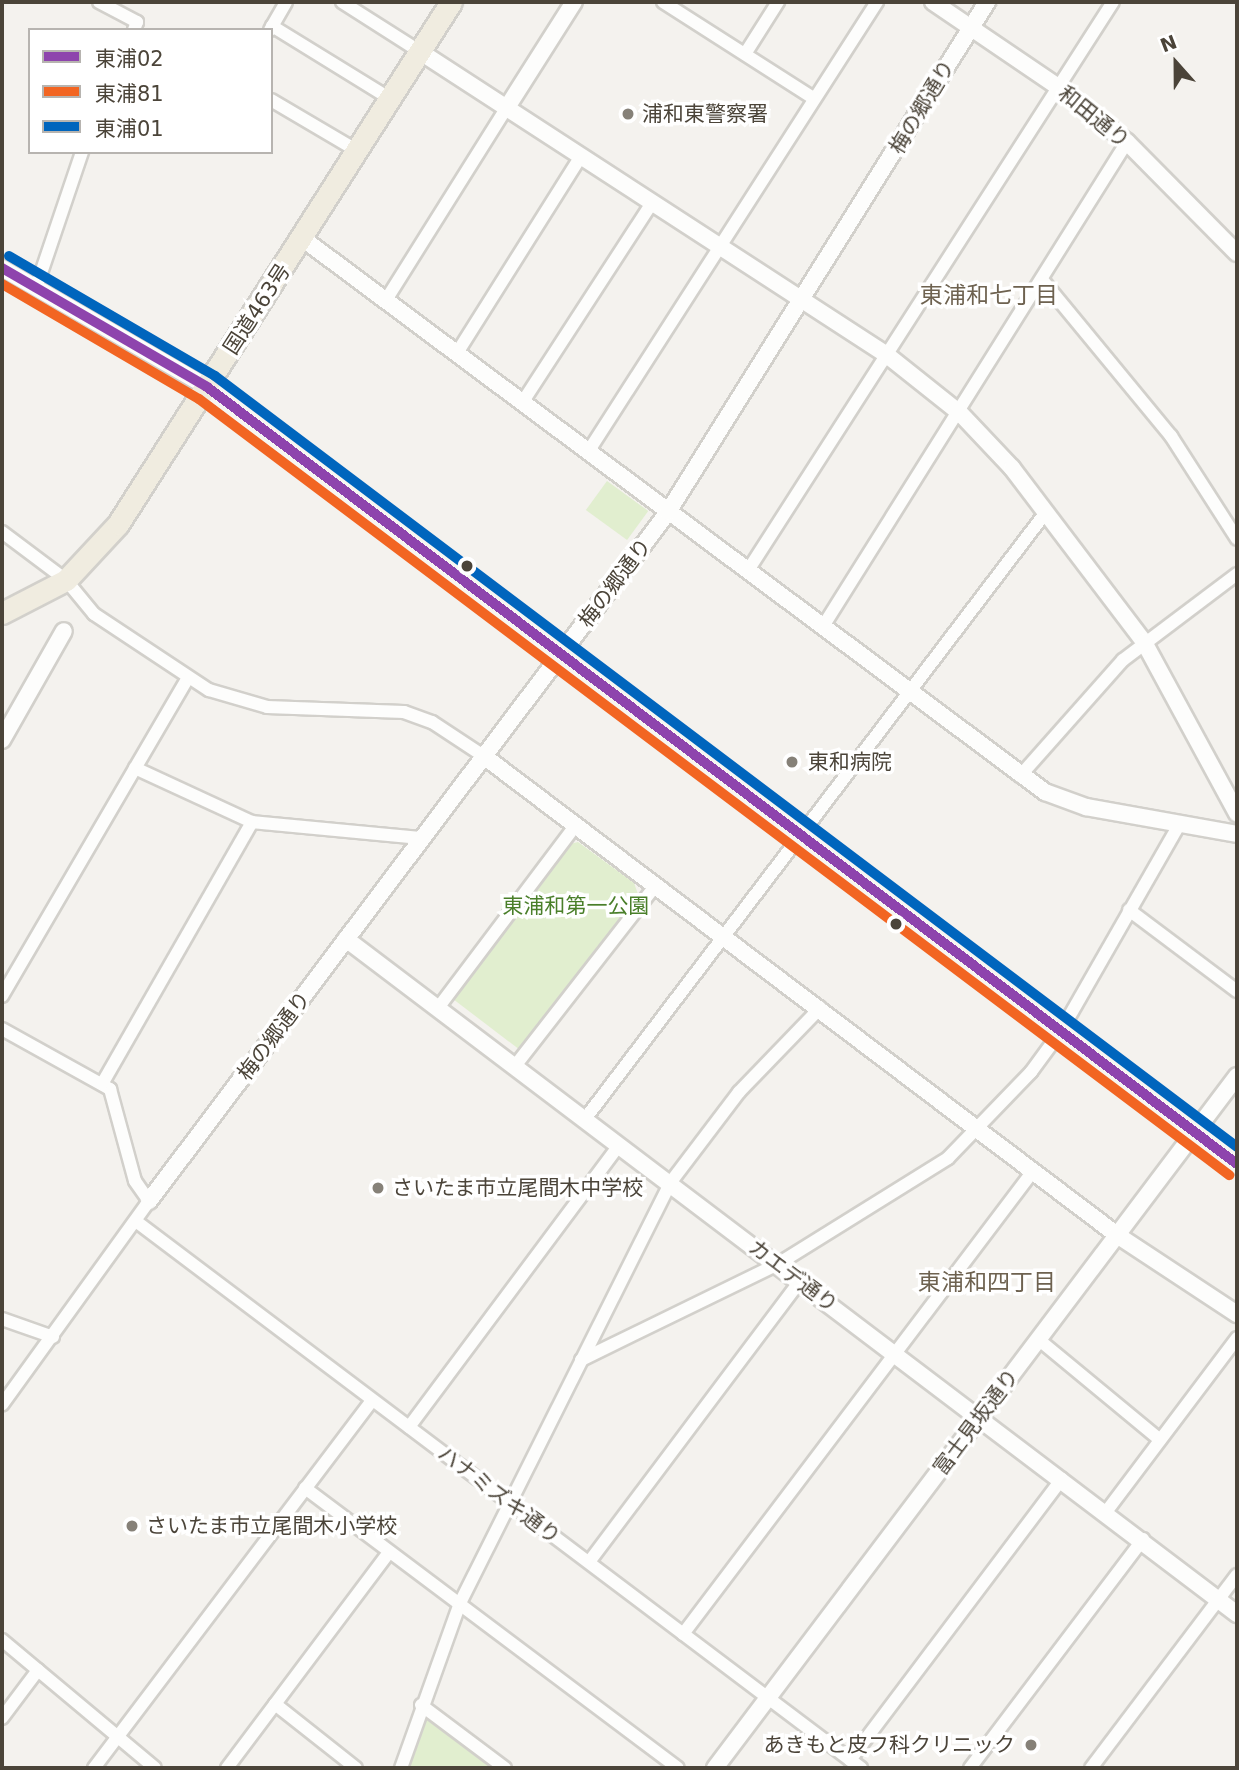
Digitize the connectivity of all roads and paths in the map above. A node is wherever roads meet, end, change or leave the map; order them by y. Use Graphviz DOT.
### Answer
graph roads {
  1 [pos="99,2"];
  2 [pos="286,2"];
  3 [pos="342,2"];
  4 [pos="451,2"];
  5 [pos="575,2"];
  6 [pos="778,2"];
  7 [pos="877,2"];
  8 [pos="933,2"];
  9 [pos="987,2"];
  10 [pos="1113,2"];
  11 [pos="671,4"];
  12 [pos="971,27"];
  13 [pos="135,28"];
  14 [pos="271,28"];
  15 [pos="273,29"];
  16 [pos="419,51"];
  17 [pos="745,54"];
  18 [pos="1055,85"];
  19 [pos="389,98"];
  20 [pos="813,98"];
  21 [pos="273,101"];
  22 [pos="506,110"];
  23 [pos="1127,142"];
  24 [pos="356,150"];
  25 [pos="81,154"];
  26 [pos="580,158"];
  27 [pos="651,204"];
  28 [pos="302,238"];
  29 [pos="719,248"];
  30 [pos="1237,253"];
  31 [pos="2,268"];
  32 [pos="1044,282"];
  33 [pos="36,288"];
  34 [pos="386,300"];
  35 [pos="803,301"];
  36 [pos="457,353"];
  37 [pos="887,355"];
  38 [pos="207,387"];
  39 [pos="522,403"];
  40 [pos="960,413"];
  41 [pos="588,452"];
  42 [pos="668,512"];
  43 [pos="1046,512"];
  44 [pos="2,531"];
  45 [pos="1237,539"];
  46 [pos="747,572"];
  47 [pos="1236,579"];
  48 [pos="66,580"];
  49 [pos="2,614"];
  50 [pos="822,628"];
  51 [pos="64,631"];
  52 [pos="1144,642"];
  53 [pos="561,654"];
  54 [pos="187,679"];
  55 [pos="907,692"];
  56 [pos="2,740"];
  57 [pos="485,757"];
  58 [pos="135,768"];
  59 [pos="1020,776"];
  60 [pos="1237,813"];
  61 [pos="252,822"];
  62 [pos="1180,823"];
  63 [pos="575,826"];
  64 [pos="1237,834"];
  65 [pos="801,835"];
  66 [pos="422,838"];
  67 [pos="655,886"];
  68 [pos="1129,910"];
  69 [pos="723,938"];
  70 [pos="346,939"];
  71 [pos="1237,991"];
  72 [pos="2,996"];
  73 [pos="438,1008"];
  74 [pos="820,1008"];
  75 [pos="2,1029"];
  76 [pos="1060,1031"];
  77 [pos="515,1066"];
  78 [pos="1237,1076"];
  79 [pos="102,1084"];
  80 [pos="585,1119"];
  81 [pos="978,1130"];
  82 [pos="1195,1132"];
  83 [pos="619,1144"];
  84 [pos="1237,1164"];
  85 [pos="1032,1171"];
  86 [pos="670,1183"];
  87 [pos="149,1201"];
  88 [pos="137,1222"];
  89 [pos="1117,1235"];
  90 [pos="778,1265"];
  91 [pos="800,1281"];
  92 [pos="1237,1314"];
  93 [pos="2,1319"];
  94 [pos="53,1337"];
  95 [pos="1237,1338"];
  96 [pos="1038,1339"];
  97 [pos="895,1352"];
  98 [pos="580,1360"];
  99 [pos="372,1400"];
  100 [pos="2,1405"];
  101 [pos="980,1417"];
  102 [pos="409,1427"];
  103 [pos="1160,1440"];
  104 [pos="1062,1479"];
  105 [pos="305,1488"];
  106 [pos="509,1503"];
  107 [pos="1106,1512"];
  108 [pos="1143,1539"];
  109 [pos="389,1552"];
  110 [pos="589,1562"];
  111 [pos="1237,1575"];
  112 [pos="1220,1598"];
  113 [pos="460,1602"];
  114 [pos="1237,1614"];
  115 [pos="683,1634"];
  116 [pos="2,1640"];
  117 [pos="38,1670"];
  118 [pos="768,1698"];
  119 [pos="275,1704"];
  120 [pos="421,1705"];
  121 [pos="2,1718"];
  122 [pos="118,1736"];
  123 [pos="856,1764"];
  124 [pos="94,1768"];
  125 [pos="155,1768"];
  126 [pos="227,1768"];
  127 [pos="356,1768"];
  128 [pos="401,1768"];
  129 [pos="505,1768"];
  130 [pos="678,1768"];
  131 [pos="715,1768"];
  132 [pos="970,1768"];
  133 [pos="1091,1768"];
  1 -- 13 [label="street"];
  2 -- 14 [label="street"];
  3 -- 16 [label="street"];
  4 -- 16 [label="highway, 国道463号"];
  5 -- 22 [label="street"];
  6 -- 17 [label="street"];
  7 -- 20 [label="street"];
  8 -- 12 [label="street, 和田通り"];
  9 -- 12 [label="street, 梅の郷通り"];
  10 -- 18 [label="street"];
  11 -- 17 [label="street"];
  12 -- 18 [label="street, 和田通り"];
  12 -- 35 [label="street, 梅の郷通り"];
  15 -- 19 [label="street"];
  16 -- 19 [label="highway, 国道463号"];
  16 -- 22 [label="street"];
  17 -- 20 [label="street"];
  18 -- 23 [label="street, 和田通り"];
  18 -- 37 [label="street"];
  19 -- 24 [label="highway, 国道463号"];
  20 -- 29 [label="street"];
  21 -- 24 [label="street"];
  22 -- 26 [label="street"];
  22 -- 34 [label="street"];
  23 -- 30 [label="street, 和田通り"];
  23 -- 32 [label="street"];
  24 -- 28 [label="highway, 国道463号"];
  25 -- 33 [label="street"];
  26 -- 27 [label="street"];
  26 -- 36 [label="street"];
  27 -- 29 [label="street"];
  27 -- 39 [label="street"];
  28 -- 34 [label="street"];
  28 -- 38 [label="highway, 国道463号"];
  29 -- 35 [label="street"];
  29 -- 41 [label="street"];
  31 -- 33 [label="street"];
  32 -- 40 [label="street"];
  32 -- 45 [label="street"];
  33 -- 38 [label="street"];
  34 -- 36 [label="street"];
  35 -- 37 [label="street"];
  35 -- 42 [label="street, 梅の郷通り"];
  36 -- 39 [label="street"];
  37 -- 40 [label="street"];
  37 -- 46 [label="street"];
  38 -- 48 [label="highway, 国道463号"];
  38 -- 53 [label="main road"];
  39 -- 41 [label="street"];
  40 -- 43 [label="street"];
  40 -- 50 [label="street"];
  41 -- 42 [label="street"];
  42 -- 46 [label="street"];
  42 -- 53 [label="street, 梅の郷通り"];
  43 -- 52 [label="street"];
  43 -- 55 [label="street"];
  44 -- 48 [label="street"];
  46 -- 50 [label="street"];
  47 -- 52 [label="street"];
  48 -- 49 [label="highway, 国道463号"];
  48 -- 54 [label="street"];
  50 -- 55 [label="street"];
  51 -- 56 [label="street"];
  52 -- 59 [label="street"];
  52 -- 60 [label="street"];
  53 -- 57 [label="street, 梅の郷通り"];
  53 -- 65 [label="main road"];
  54 -- 57 [label="street"];
  54 -- 58 [label="street"];
  55 -- 59 [label="street"];
  55 -- 65 [label="street"];
  57 -- 63 [label="street"];
  57 -- 66 [label="street, 梅の郷通り"];
  58 -- 61 [label="street"];
  58 -- 72 [label="street"];
  59 -- 62 [label="street"];
  61 -- 66 [label="street"];
  61 -- 79 [label="street"];
  62 -- 64 [label="street"];
  62 -- 68 [label="street"];
  63 -- 67 [label="street"];
  63 -- 73 [label="street"];
  65 -- 69 [label="street"];
  65 -- 76 [label="main road"];
  66 -- 70 [label="street, 梅の郷通り"];
  67 -- 69 [label="street"];
  67 -- 77 [label="street"];
  68 -- 71 [label="street"];
  68 -- 76 [label="street"];
  69 -- 74 [label="street"];
  69 -- 80 [label="street"];
  70 -- 73 [label="street, カエデ通り"];
  70 -- 87 [label="street, 梅の郷通り"];
  73 -- 77 [label="street, カエデ通り"];
  74 -- 81 [label="street"];
  74 -- 86 [label="street"];
  75 -- 79 [label="street"];
  76 -- 81 [label="street"];
  76 -- 82 [label="main road"];
  77 -- 80 [label="street, カエデ通り"];
  78 -- 82 [label="street, 富士見坂通り"];
  79 -- 87 [label="street"];
  80 -- 83 [label="street, カエデ通り"];
  81 -- 85 [label="street"];
  81 -- 90 [label="street"];
  82 -- 84 [label="main road"];
  82 -- 89 [label="street, 富士見坂通り"];
  83 -- 86 [label="street, カエデ通り"];
  83 -- 102 [label="street"];
  85 -- 89 [label="street"];
  85 -- 97 [label="street"];
  86 -- 90 [label="street, カエデ通り"];
  86 -- 98 [label="street"];
  87 -- 88 [label="street"];
  88 -- 94 [label="street"];
  88 -- 99 [label="street, ハナミズキ通り"];
  89 -- 92 [label="street"];
  89 -- 96 [label="street, 富士見坂通り"];
  90 -- 91 [label="street, カエデ通り"];
  90 -- 98 [label="street"];
  91 -- 97 [label="street, カエデ通り"];
  91 -- 110 [label="street"];
  93 -- 94 [label="street"];
  94 -- 100 [label="street"];
  95 -- 103 [label="street"];
  96 -- 101 [label="street, 富士見坂通り"];
  96 -- 103 [label="street"];
  97 -- 101 [label="street, カエデ通り"];
  97 -- 115 [label="street"];
  98 -- 106 [label="street"];
  99 -- 102 [label="street, ハナミズキ通り"];
  99 -- 105 [label="street"];
  101 -- 104 [label="street, カエデ通り"];
  101 -- 118 [label="street, 富士見坂通り"];
  102 -- 106 [label="street, ハナミズキ通り"];
  103 -- 107 [label="street"];
  104 -- 107 [label="street, カエデ通り"];
  104 -- 123 [label="street"];
  105 -- 109 [label="street"];
  105 -- 122 [label="street"];
  106 -- 110 [label="street, ハナミズキ通り"];
  106 -- 113 [label="street"];
  107 -- 108 [label="street, カエデ通り"];
  108 -- 112 [label="street, カエデ通り"];
  108 -- 132 [label="street"];
  109 -- 113 [label="street"];
  109 -- 119 [label="street"];
  110 -- 115 [label="street, ハナミズキ通り"];
  111 -- 112 [label="street"];
  112 -- 114 [label="street, カエデ通り"];
  112 -- 133 [label="street"];
  113 -- 120 [label="street"];
  113 -- 130 [label="street"];
  115 -- 118 [label="street, ハナミズキ通り"];
  116 -- 117 [label="street"];
  117 -- 121 [label="street"];
  117 -- 122 [label="street"];
  118 -- 123 [label="street, ハナミズキ通り"];
  118 -- 131 [label="street, 富士見坂通り"];
  119 -- 126 [label="street"];
  119 -- 127 [label="street"];
  120 -- 128 [label="street"];
  120 -- 129 [label="street"];
  122 -- 124 [label="street"];
  122 -- 125 [label="street"];
}
